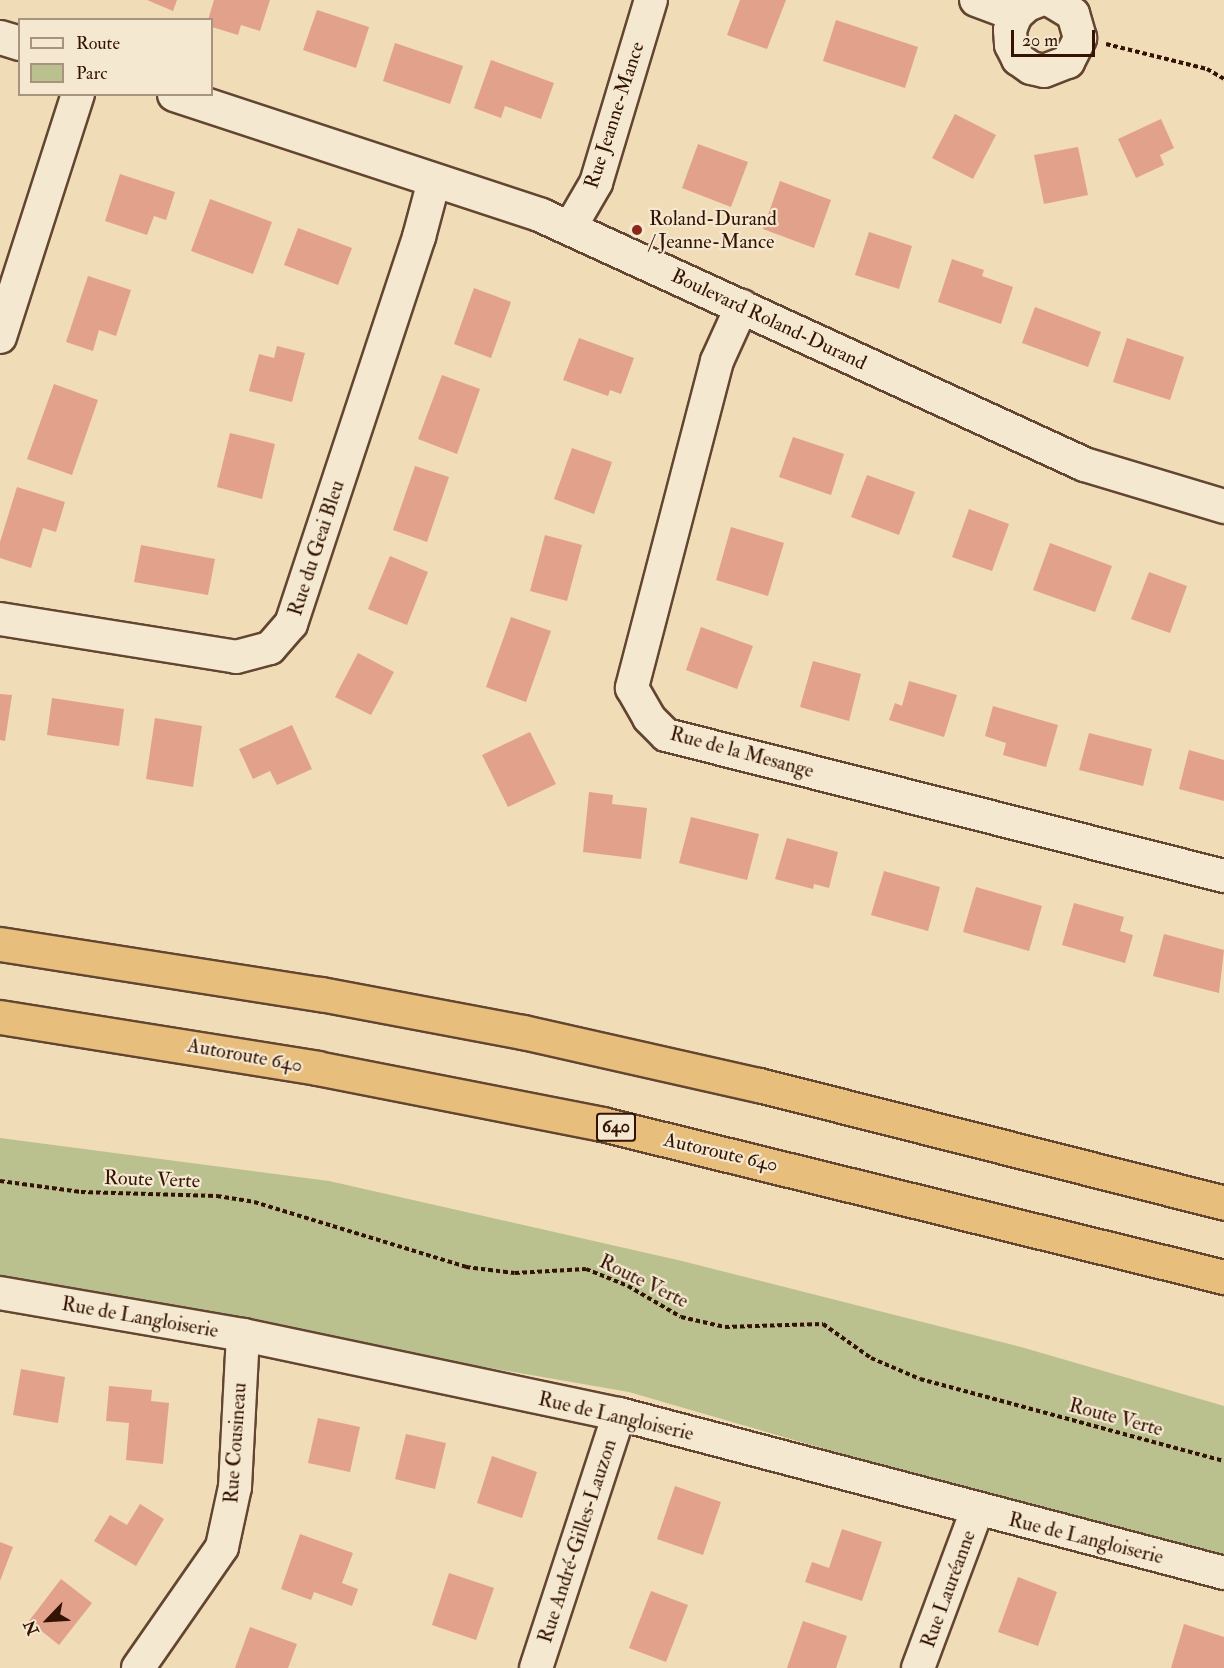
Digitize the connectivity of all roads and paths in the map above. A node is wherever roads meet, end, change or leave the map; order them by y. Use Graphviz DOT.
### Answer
graph roads {
  1 [pos="651,0"];
  2 [pos="976,0"];
  3 [pos="1050,0"];
  4 [pos="1028,8"];
  5 [pos="0,37"];
  6 [pos="18,42"];
  7 [pos="1098,43"];
  8 [pos="1224,79"];
  9 [pos="77,96"];
  10 [pos="180,96"];
  11 [pos="434,181"];
  12 [pos="571,226"];
  13 [pos="742,306"];
  14 [pos="0,337"];
  15 [pos="1224,506"];
  16 [pos="0,619"];
  17 [pos="1224,876"];
  18 [pos="0,944"];
  19 [pos="0,1017"];
  20 [pos="0,1181"];
  21 [pos="1224,1203"];
  22 [pos="1224,1277"];
  23 [pos="0,1293"];
  24 [pos="243,1335"];
  25 [pos="619,1414"];
  26 [pos="1224,1461"];
  27 [pos="977,1510"];
  28 [pos="1224,1573"];
  29 [pos="138,1668"];
  30 [pos="536,1668"];
  31 [pos="918,1668"];
  1 -- 12 [label="street, Rue Jeanne-Mance"];
  2 -- 4 [label="street"];
  3 -- 4 [label="street"];
  5 -- 6 [label="street"];
  7 -- 8 [label="path"];
  9 -- 14 [label="street"];
  10 -- 11 [label="street, Boulevard Roland-Durand"];
  11 -- 12 [label="street, Boulevard Roland-Durand"];
  11 -- 16 [label="street, Rue du Geai Bleu"];
  12 -- 13 [label="street, Boulevard Roland-Durand"];
  13 -- 15 [label="street, Boulevard Roland-Durand"];
  13 -- 17 [label="street, Rue de la Mesange"];
  18 -- 21 [label="highway"];
  19 -- 22 [label="highway, Autoroute 640 / 640"];
  20 -- 26 [label="path, Route Verte"];
  23 -- 24 [label="street, Rue de Langloiserie"];
  24 -- 25 [label="street, Rue de Langloiserie"];
  24 -- 29 [label="street, Rue Cousineau"];
  25 -- 27 [label="street, Rue de Langloiserie"];
  25 -- 30 [label="street, Rue André-Gilles-Lauzon"];
  27 -- 28 [label="street, Rue de Langloiserie"];
  27 -- 31 [label="street, Rue Lauréanne"];
}
